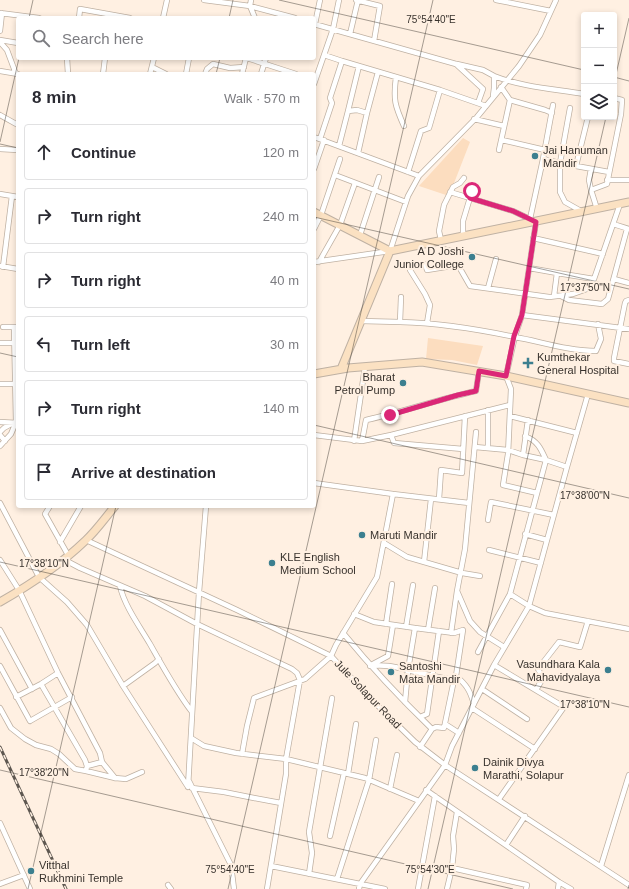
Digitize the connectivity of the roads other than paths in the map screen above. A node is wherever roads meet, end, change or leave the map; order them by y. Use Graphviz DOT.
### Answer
graph roads {
  1 [pos="167,0"];
  2 [pos="204,0"];
  3 [pos="251,0"];
  4 [pos="320,0"];
  5 [pos="339,0"];
  6 [pos="357,0"];
  7 [pos="496,0"];
  8 [pos="556,0"];
  9 [pos="250,6"];
  10 [pos="552,11"];
  11 [pos="1,13"];
  12 [pos="23,16"];
  13 [pos="79,16"];
  14 [pos="119,16"];
  15 [pos="163,16"];
  16 [pos="254,16"];
  17 [pos="278,16"];
  18 [pos="316,19"];
  19 [pos="316,24"];
  20 [pos="333,29"];
  21 [pos="0,31"];
  22 [pos="350,34"];
  23 [pos="374,40"];
  24 [pos="0,41"];
  25 [pos="16,43"];
  26 [pos="324,55"];
  27 [pos="68,60"];
  28 [pos="105,60"];
  29 [pos="154,60"];
  30 [pos="189,60"];
  31 [pos="246,60"];
  32 [pos="253,60"];
  33 [pos="265,60"];
  34 [pos="342,61"];
  35 [pos="264,64"];
  36 [pos="456,64"];
  37 [pos="359,66"];
  38 [pos="152,67"];
  39 [pos="244,67"];
  40 [pos="0,71"];
  41 [pos="16,72"];
  42 [pos="68,72"];
  43 [pos="103,72"];
  44 [pos="151,72"];
  45 [pos="162,72"];
  46 [pos="186,72"];
  47 [pos="206,72"];
  48 [pos="243,72"];
  49 [pos="262,72"];
  50 [pos="290,72"];
  51 [pos="378,72"];
  52 [pos="16,74"];
  53 [pos="316,76"];
  54 [pos="494,76"];
  55 [pos="396,77"];
  56 [pos="507,81"];
  57 [pos="501,87"];
  58 [pos="440,90"];
  59 [pos="581,94"];
  60 [pos="493,97"];
  61 [pos="617,99"];
  62 [pos="510,100"];
  63 [pos="478,103"];
  64 [pos="553,105"];
  65 [pos="486,106"];
  66 [pos="570,108"];
  67 [pos="348,111"];
  68 [pos="367,113"];
  69 [pos="552,113"];
  70 [pos="0,115"];
  71 [pos="474,119"];
  72 [pos="587,120"];
  73 [pos="16,124"];
  74 [pos="404,126"];
  75 [pos="504,126"];
  76 [pos="316,138"];
  77 [pos="322,140"];
  78 [pos="502,140"];
  79 [pos="338,146"];
  80 [pos="0,149"];
  81 [pos="16,150"];
  82 [pos="499,150"];
  83 [pos="545,150"];
  84 [pos="358,153"];
  85 [pos="340,159"];
  86 [pos="543,159"];
  87 [pos="316,161"];
  88 [pos="560,163"];
  89 [pos="576,166"];
  90 [pos="591,169"];
  91 [pos="408,172"];
  92 [pos="609,172"];
  93 [pos="335,175"];
  94 [pos="419,176"];
  95 [pos="379,177"];
  96 [pos="464,178"];
  97 [pos="608,180"];
  98 [pos="629,180"];
  99 [pos="355,183"];
  100 [pos="375,190"];
  101 [pos="591,190"];
  102 [pos="472,191"];
  103 [pos="450,192"];
  104 [pos="0,194"];
  105 [pos="12,196"];
  106 [pos="16,197"];
  107 [pos="470,198"];
  108 [pos="406,202"];
  109 [pos="629,202"];
  110 [pos="620,204"];
  111 [pos="597,209"];
  112 [pos="583,212"];
  113 [pos="316,213"];
  114 [pos="321,216"];
  115 [pos="533,220"];
  116 [pos="613,224"];
  117 [pos="316,225"];
  118 [pos="340,225"];
  119 [pos="628,229"];
  120 [pos="360,235"];
  121 [pos="463,236"];
  122 [pos="533,238"];
  123 [pos="441,240"];
  124 [pos="390,251"];
  125 [pos="603,254"];
  126 [pos="496,259"];
  127 [pos="316,262"];
  128 [pos="320,262"];
  129 [pos="2,266"];
  130 [pos="529,268"];
  131 [pos="16,269"];
  132 [pos="557,273"];
  133 [pos="594,279"];
  134 [pos="614,279"];
  135 [pos="629,283"];
  136 [pos="488,288"];
  137 [pos="525,293"];
  138 [pos="554,296"];
  139 [pos="561,296"];
  140 [pos="401,297"];
  141 [pos="629,300"];
  142 [pos="522,315"];
  143 [pos="361,321"];
  144 [pos="400,322"];
  145 [pos="427,323"];
  146 [pos="598,324"];
  147 [pos="3,327"];
  148 [pos="16,327"];
  149 [pos="620,327"];
  150 [pos="629,328"];
  151 [pos="514,336"];
  152 [pos="0,343"];
  153 [pos="14,343"];
  154 [pos="629,364"];
  155 [pos="365,367"];
  156 [pos="341,370"];
  157 [pos="479,371"];
  158 [pos="316,374"];
  159 [pos="506,376"];
  160 [pos="0,384"];
  161 [pos="15,384"];
  162 [pos="588,394"];
  163 [pos="629,403"];
  164 [pos="510,405"];
  165 [pos="488,410"];
  166 [pos="465,416"];
  167 [pos="510,416"];
  168 [pos="528,420"];
  169 [pos="0,422"];
  170 [pos="16,422"];
  171 [pos="0,432"];
  172 [pos="476,432"];
  173 [pos="577,433"];
  174 [pos="0,435"];
  175 [pos="316,435"];
  176 [pos="392,435"];
  177 [pos="526,436"];
  178 [pos="5,441"];
  179 [pos="354,441"];
  180 [pos="362,441"];
  181 [pos="0,446"];
  182 [pos="475,447"];
  183 [pos="488,448"];
  184 [pos="463,449"];
  185 [pos="508,450"];
  186 [pos="523,455"];
  187 [pos="546,460"];
  188 [pos="568,467"];
  189 [pos="316,483"];
  190 [pos="537,493"];
  191 [pos="393,494"];
  192 [pos="431,499"];
  193 [pos="439,499"];
  194 [pos="0,503"];
  195 [pos="469,503"];
  196 [pos="49,508"];
  197 [pos="80,508"];
  198 [pos="113,508"];
  199 [pos="206,508"];
  200 [pos="532,510"];
  201 [pos="554,515"];
  202 [pos="488,520"];
  203 [pos="525,534"];
  204 [pos="86,540"];
  205 [pos="547,540"];
  206 [pos="60,542"];
  207 [pos="384,543"];
  208 [pos="489,550"];
  209 [pos="66,557"];
  210 [pos="519,558"];
  211 [pos="0,560"];
  212 [pos="424,562"];
  213 [pos="541,563"];
  214 [pos="462,573"];
  215 [pos="480,576"];
  216 [pos="39,577"];
  217 [pos="392,584"];
  218 [pos="413,585"];
  219 [pos="120,586"];
  220 [pos="435,588"];
  221 [pos="19,590"];
  222 [pos="457,591"];
  223 [pos="199,592"];
  224 [pos="510,594"];
  225 [pos="1,599"];
  226 [pos="529,606"];
  227 [pos="354,614"];
  228 [pos="588,621"];
  229 [pos="197,624"];
  230 [pos="386,624"];
  231 [pos="393,625"];
  232 [pos="406,627"];
  233 [pos="416,628"];
  234 [pos="629,629"];
  235 [pos="0,630"];
  236 [pos="428,630"];
  237 [pos="439,631"];
  238 [pos="343,633"];
  239 [pos="450,633"];
  240 [pos="487,636"];
  241 [pos="504,647"];
  242 [pos="478,652"];
  243 [pos="331,656"];
  244 [pos="159,659"];
  245 [pos="494,665"];
  246 [pos="0,666"];
  247 [pos="370,666"];
  248 [pos="408,670"];
  249 [pos="58,673"];
  250 [pos="432,676"];
  251 [pos="300,680"];
  252 [pos="41,684"];
  253 [pos="123,686"];
  254 [pos="32,689"];
  255 [pos="482,689"];
  256 [pos="536,690"];
  257 [pos="16,697"];
  258 [pos="72,697"];
  259 [pos="332,698"];
  260 [pos="405,702"];
  261 [pos="473,706"];
  262 [pos="54,707"];
  263 [pos="0,708"];
  264 [pos="192,712"];
  265 [pos="420,717"];
  266 [pos="527,719"];
  267 [pos="356,724"];
  268 [pos="445,724"];
  269 [pos="432,729"];
  270 [pos="459,733"];
  271 [pos="191,738"];
  272 [pos="376,740"];
  273 [pos="420,747"];
  274 [pos="535,749"];
  275 [pos="242,754"];
  276 [pos="397,755"];
  277 [pos="286,760"];
  278 [pos="102,762"];
  279 [pos="445,765"];
  280 [pos="87,766"];
  281 [pos="320,768"];
  282 [pos="86,771"];
  283 [pos="142,772"];
  284 [pos="346,774"];
  285 [pos="629,775"];
  286 [pos="115,778"];
  287 [pos="369,780"];
  288 [pos="188,781"];
  289 [pos="192,788"];
  290 [pos="390,789"];
  291 [pos="426,790"];
  292 [pos="435,796"];
  293 [pos="499,799"];
  294 [pos="418,801"];
  295 [pos="281,803"];
  296 [pos="457,812"];
  297 [pos="525,816"];
  298 [pos="0,823"];
  299 [pos="330,836"];
  300 [pos="506,845"];
  301 [pos="271,866"];
  302 [pos="601,866"];
  303 [pos="452,868"];
  304 [pos="309,874"];
  305 [pos="24,875"];
  306 [pos="337,879"];
  307 [pos="560,882"];
  308 [pos="0,884"];
  309 [pos="629,885"];
  310 [pos="360,886"];
  311 [pos="30,889"];
  312 [pos="234,889"];
  313 [pos="267,889"];
  314 [pos="385,889"];
  315 [pos="418,889"];
  316 [pos="447,889"];
  317 [pos="526,889"];
  318 [pos="558,889"];
  319 [pos="572,889"];
  320 [pos="628,889"];
  1 -- 15 [label="street"];
  2 -- 9 [label="street"];
  3 -- 9 [label="street"];
  4 -- 18 [label="street"];
  5 -- 20 [label="street"];
  6 -- 22 [label="street"];
  6 -- 23 [label="street"];
  7 -- 10 [label="street"];
  8 -- 10 [label="street"];
  9 -- 16 [label="street"];
  9 -- 17 [label="street"];
  10 -- 56 [label="street"];
  11 -- 12 [label="street"];
  11 -- 21 [label="street"];
  13 -- 14 [label="street"];
  19 -- 20 [label="street"];
  20 -- 22 [label="street"];
  20 -- 26 [label="street"];
  22 -- 23 [label="street"];
  23 -- 36 [label="street"];
  24 -- 25 [label="street"];
  24 -- 41 [label="street"];
  26 -- 34 [label="street"];
  26 -- 53 [label="street"];
  27 -- 42 [label="street"];
  28 -- 43 [label="street"];
  29 -- 38 [label="street"];
  30 -- 46 [label="street"];
  31 -- 39 [label="street"];
  32 -- 35 [label="street"];
  33 -- 35 [label="street"];
  34 -- 37 [label="street"];
  34 -- 77 [label="street"];
  35 -- 49 [label="street"];
  35 -- 50 [label="street"];
  36 -- 54 [label="street"];
  36 -- 63 [label="street"];
  37 -- 51 [label="street"];
  37 -- 67 [label="street"];
  38 -- 44 [label="street"];
  38 -- 45 [label="street"];
  39 -- 47 [label="street"];
  39 -- 48 [label="street"];
  40 -- 52 [label="street"];
  51 -- 55 [label="street"];
  51 -- 68 [label="street"];
  54 -- 56 [label="street"];
  54 -- 60 [label="street"];
  55 -- 58 [label="street"];
  55 -- 74 [label="street"];
  56 -- 57 [label="street"];
  56 -- 59 [label="street"];
  57 -- 60 [label="street"];
  57 -- 62 [label="street"];
  58 -- 63 [label="street"];
  58 -- 91 [label="street"];
  60 -- 65 [label="street"];
  61 -- 92 [label="street"];
  62 -- 69 [label="street"];
  62 -- 75 [label="street"];
  63 -- 65 [label="street"];
  64 -- 69 [label="street"];
  65 -- 71 [label="street"];
  66 -- 88 [label="street"];
  67 -- 68 [label="street"];
  67 -- 79 [label="street"];
  68 -- 84 [label="street"];
  69 -- 83 [label="street"];
  70 -- 73 [label="street"];
  71 -- 75 [label="street"];
  71 -- 94 [label="street"];
  72 -- 89 [label="street"];
  75 -- 78 [label="street"];
  76 -- 77 [label="street"];
  77 -- 79 [label="street"];
  77 -- 87 [label="street"];
  78 -- 82 [label="street"];
  78 -- 83 [label="street"];
  79 -- 84 [label="street"];
  80 -- 81 [label="street"];
  83 -- 86 [label="street"];
  84 -- 91 [label="street"];
  85 -- 93 [label="street"];
  86 -- 88 [label="street"];
  86 -- 115 [label="street"];
  88 -- 89 [label="street"];
  88 -- 112 [label="street"];
  89 -- 90 [label="street"];
  90 -- 92 [label="street"];
  90 -- 101 [label="street"];
  91 -- 94 [label="street"];
  92 -- 97 [label="street"];
  93 -- 99 [label="street"];
  93 -- 114 [label="street"];
  94 -- 108 [label="street"];
  95 -- 100 [label="street"];
  96 -- 103 [label="street"];
  97 -- 98 [label="street"];
  97 -- 101 [label="street"];
  99 -- 100 [label="street"];
  99 -- 118 [label="street"];
  100 -- 108 [label="street"];
  100 -- 120 [label="street"];
  101 -- 111 [label="street"];
  102 -- 107 [label="street"];
  103 -- 107 [label="street"];
  103 -- 123 [label="street"];
  104 -- 105 [label="street"];
  105 -- 106 [label="street"];
  105 -- 129 [label="street"];
  107 -- 115 [label="street"];
  107 -- 121 [label="street"];
  108 -- 124 [label="street"];
  109 -- 110 [label="street"];
  110 -- 111 [label="street"];
  110 -- 116 [label="street"];
  111 -- 112 [label="street"];
  112 -- 115 [label="street"];
  113 -- 114 [label="street"];
  114 -- 117 [label="street"];
  114 -- 118 [label="street"];
  115 -- 121 [label="street"];
  115 -- 122 [label="street"];
  116 -- 119 [label="street"];
  116 -- 125 [label="street"];
  118 -- 120 [label="street"];
  118 -- 128 [label="street"];
  119 -- 134 [label="street"];
  120 -- 124 [label="street"];
  121 -- 123 [label="street"];
  122 -- 125 [label="street"];
  122 -- 130 [label="street"];
  123 -- 124 [label="street"];
  124 -- 128 [label="street"];
  124 -- 143 [label="street"];
  125 -- 133 [label="street"];
  126 -- 136 [label="street"];
  127 -- 128 [label="street"];
  129 -- 131 [label="street"];
  130 -- 132 [label="street"];
  130 -- 137 [label="street"];
  132 -- 133 [label="street"];
  132 -- 138 [label="street"];
  133 -- 139 [label="street"];
  134 -- 135 [label="street"];
  134 -- 139 [label="street"];
  136 -- 137 [label="street"];
  136 -- 145 [label="street"];
  137 -- 138 [label="street"];
  137 -- 142 [label="street"];
  138 -- 139 [label="street"];
  140 -- 144 [label="street"];
  141 -- 149 [label="street"];
  142 -- 146 [label="street"];
  142 -- 151 [label="street"];
  143 -- 144 [label="street"];
  143 -- 156 [label="street"];
  144 -- 145 [label="street"];
  145 -- 151 [label="street"];
  146 -- 149 [label="street"];
  146 -- 151 [label="street"];
  147 -- 148 [label="street"];
  148 -- 153 [label="street"];
  149 -- 150 [label="street"];
  149 -- 154 [label="street"];
  151 -- 159 [label="street"];
  152 -- 153 [label="street"];
  153 -- 161 [label="street"];
  155 -- 156 [label="street"];
  155 -- 157 [label="street"];
  155 -- 179 [label="street"];
  156 -- 158 [label="street"];
  157 -- 159 [label="street"];
  157 -- 180 [label="street"];
  159 -- 162 [label="street"];
  159 -- 164 [label="street"];
  160 -- 161 [label="street"];
  161 -- 170 [label="street"];
  162 -- 163 [label="street"];
  162 -- 173 [label="street"];
  164 -- 165 [label="street"];
  164 -- 167 [label="street"];
  165 -- 166 [label="street"];
  165 -- 183 [label="street"];
  166 -- 176 [label="street"];
  166 -- 184 [label="street"];
  167 -- 168 [label="street"];
  167 -- 185 [label="street"];
  168 -- 173 [label="street"];
  168 -- 177 [label="street"];
  169 -- 170 [label="street"];
  170 -- 171 [label="street"];
  170 -- 178 [label="street"];
  172 -- 182 [label="street"];
  173 -- 188 [label="street"];
  174 -- 178 [label="street"];
  175 -- 179 [label="street"];
  176 -- 180 [label="street"];
  176 -- 184 [label="street"];
  177 -- 186 [label="street"];
  177 -- 187 [label="street"];
  178 -- 181 [label="street"];
  179 -- 180 [label="street"];
  182 -- 183 [label="street"];
  182 -- 195 [label="street"];
  183 -- 185 [label="street"];
  184 -- 193 [label="street"];
  185 -- 186 [label="street"];
  185 -- 190 [label="street"];
  186 -- 187 [label="street"];
  187 -- 188 [label="street"];
  187 -- 190 [label="street"];
  188 -- 201 [label="street"];
  189 -- 191 [label="street"];
  190 -- 200 [label="street"];
  191 -- 192 [label="street"];
  191 -- 207 [label="street"];
  192 -- 193 [label="street"];
  192 -- 212 [label="street"];
  193 -- 195 [label="street"];
  194 -- 216 [label="street"];
  195 -- 214 [label="street"];
  196 -- 206 [label="street"];
  197 -- 206 [label="street"];
  198 -- 204 [label="street"];
  199 -- 223 [label="street"];
  200 -- 201 [label="street"];
  200 -- 202 [label="street"];
  200 -- 203 [label="street"];
  201 -- 205 [label="street"];
  203 -- 205 [label="street"];
  203 -- 210 [label="street"];
  204 -- 209 [label="street"];
  204 -- 223 [label="street, Jule Solapur Road"];
  205 -- 213 [label="street"];
  206 -- 209 [label="street"];
  207 -- 212 [label="street"];
  207 -- 227 [label="street"];
  208 -- 210 [label="street"];
  209 -- 216 [label="street"];
  209 -- 219 [label="street"];
  210 -- 213 [label="street"];
  210 -- 224 [label="street"];
  211 -- 221 [label="street"];
  212 -- 214 [label="street"];
  213 -- 226 [label="street"];
  214 -- 215 [label="street"];
  214 -- 222 [label="street"];
  216 -- 221 [label="street"];
  216 -- 253 [label="street"];
  217 -- 230 [label="street"];
  218 -- 232 [label="street"];
  219 -- 229 [label="street"];
  219 -- 244 [label="street"];
  220 -- 236 [label="street"];
  221 -- 225 [label="street"];
  221 -- 249 [label="street"];
  222 -- 239 [label="street"];
  222 -- 240 [label="street"];
  223 -- 229 [label="street"];
  223 -- 243 [label="street, Jule Solapur Road"];
  224 -- 226 [label="street"];
  224 -- 240 [label="street"];
  226 -- 228 [label="street"];
  226 -- 241 [label="street"];
  227 -- 230 [label="street"];
  227 -- 238 [label="street"];
  228 -- 234 [label="street"];
  228 -- 256 [label="street"];
  229 -- 251 [label="street"];
  229 -- 264 [label="street"];
  230 -- 231 [label="street"];
  231 -- 232 [label="street"];
  231 -- 247 [label="street"];
  232 -- 233 [label="street"];
  233 -- 236 [label="street"];
  233 -- 248 [label="street"];
  235 -- 254 [label="street"];
  236 -- 237 [label="street"];
  237 -- 239 [label="street"];
  237 -- 250 [label="street"];
  238 -- 243 [label="street"];
  238 -- 247 [label="street"];
  239 -- 261 [label="street"];
  240 -- 241 [label="street"];
  240 -- 242 [label="street"];
  241 -- 245 [label="street"];
  243 -- 251 [label="street"];
  243 -- 273 [label="street, Jule Solapur Road"];
  244 -- 253 [label="street"];
  244 -- 264 [label="street"];
  245 -- 255 [label="street"];
  245 -- 256 [label="street"];
  246 -- 257 [label="street"];
  247 -- 248 [label="street"];
  247 -- 260 [label="street"];
  248 -- 250 [label="street"];
  248 -- 260 [label="street"];
  249 -- 252 [label="street"];
  249 -- 258 [label="street"];
  250 -- 265 [label="street"];
  250 -- 268 [label="street"];
  251 -- 275 [label="street"];
  251 -- 277 [label="street"];
  252 -- 254 [label="street"];
  252 -- 262 [label="street"];
  253 -- 288 [label="street"];
  254 -- 257 [label="street"];
  255 -- 261 [label="street"];
  255 -- 266 [label="street"];
  256 -- 274 [label="street"];
  257 -- 262 [label="street"];
  258 -- 262 [label="street"];
  258 -- 278 [label="street"];
  259 -- 281 [label="street"];
  260 -- 265 [label="street"];
  261 -- 270 [label="street"];
  261 -- 274 [label="street"];
  262 -- 280 [label="street"];
  263 -- 282 [label="street"];
  264 -- 271 [label="street"];
  265 -- 269 [label="street"];
  267 -- 284 [label="street"];
  268 -- 269 [label="street"];
  268 -- 270 [label="street"];
  269 -- 273 [label="street"];
  270 -- 279 [label="street"];
  271 -- 275 [label="street"];
  271 -- 288 [label="street"];
  272 -- 287 [label="street"];
  273 -- 279 [label="street, Jule Solapur Road"];
  274 -- 293 [label="street"];
  275 -- 277 [label="street"];
  276 -- 290 [label="street"];
  277 -- 281 [label="street"];
  277 -- 295 [label="street"];
  278 -- 280 [label="street"];
  278 -- 286 [label="street"];
  279 -- 291 [label="street"];
  279 -- 293 [label="street, Jule Solapur Road"];
  280 -- 282 [label="street"];
  281 -- 284 [label="street"];
  281 -- 304 [label="street"];
  282 -- 286 [label="street"];
  283 -- 286 [label="street"];
  284 -- 287 [label="street"];
  284 -- 299 [label="street"];
  285 -- 302 [label="street"];
  287 -- 290 [label="street"];
  287 -- 306 [label="street"];
  288 -- 289 [label="street"];
  289 -- 295 [label="street"];
  289 -- 312 [label="street"];
  290 -- 294 [label="street"];
  291 -- 292 [label="street"];
  291 -- 294 [label="street"];
  292 -- 296 [label="street"];
  292 -- 315 [label="street"];
  293 -- 297 [label="street, Jule Solapur Road"];
  294 -- 310 [label="street"];
  295 -- 301 [label="street"];
  296 -- 300 [label="street"];
  296 -- 303 [label="street"];
  297 -- 300 [label="street"];
  297 -- 302 [label="street, Jule Solapur Road"];
  298 -- 305 [label="street"];
  300 -- 307 [label="street"];
  301 -- 304 [label="street"];
  301 -- 313 [label="street"];
  302 -- 309 [label="street, Jule Solapur Road"];
  303 -- 316 [label="street"];
  303 -- 317 [label="street"];
  304 -- 306 [label="street"];
  305 -- 308 [label="street"];
  305 -- 311 [label="street"];
  306 -- 310 [label="street"];
  307 -- 318 [label="street"];
  307 -- 319 [label="street"];
  309 -- 320 [label="street"];
  310 -- 314 [label="street"];
}
